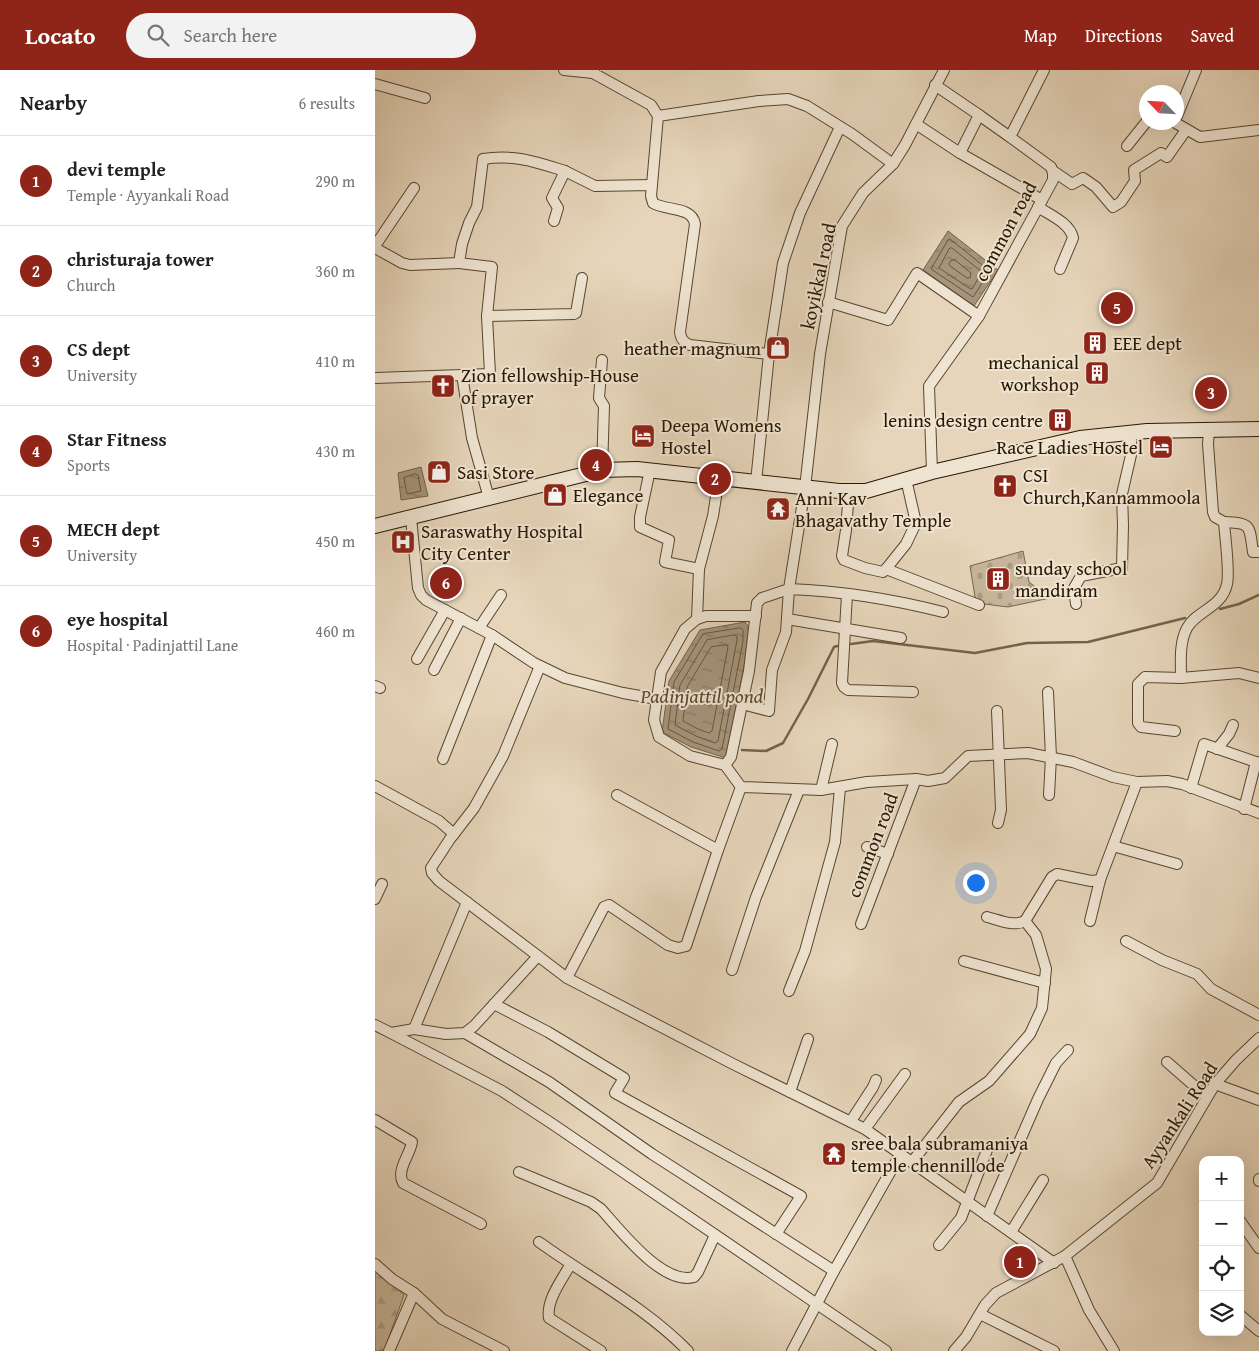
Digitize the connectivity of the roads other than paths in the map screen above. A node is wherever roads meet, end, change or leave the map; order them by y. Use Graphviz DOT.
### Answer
graph roads {
  1 [pos="564,70"];
  2 [pos="943,70"];
  3 [pos="1044,70"];
  4 [pos="1196,70"];
  5 [pos="594,72"];
  6 [pos="375,84"];
  7 [pos="935,86"];
  8 [pos="425,98"];
  9 [pos="1184,98"];
  10 [pos="979,115"];
  11 [pos="658,116"];
  12 [pos="916,124"];
  13 [pos="840,127"];
  14 [pos="1184,128"];
  15 [pos="1140,130"];
  16 [pos="1187,130"];
  17 [pos="1259,130"];
  18 [pos="1010,137"];
  19 [pos="1127,146"];
  20 [pos="960,153"];
  21 [pos="893,164"];
  22 [pos="565,171"];
  23 [pos="1053,171"];
  24 [pos="652,185"];
  25 [pos="415,188"];
  26 [pos="1040,203"];
  27 [pos="554,221"];
  28 [pos="375,247"];
  29 [pos="459,264"];
  30 [pos="1060,269"];
  31 [pos="582,278"];
  32 [pos="828,302"];
  33 [pos="487,316"];
  34 [pos="979,316"];
  35 [pos="769,354"];
  36 [pos="602,360"];
  37 [pos="462,375"];
  38 [pos="375,378"];
  39 [pos="1259,429"];
  40 [pos="1209,430"];
  41 [pos="1131,432"];
  42 [pos="602,470"];
  43 [pos="650,470"];
  44 [pos="932,472"];
  45 [pos="719,478"];
  46 [pos="906,480"];
  47 [pos="756,482"];
  48 [pos="805,488"];
  49 [pos="849,491"];
  50 [pos="489,498"];
  51 [pos="411,518"];
  52 [pos="1224,522"];
  53 [pos="375,526"];
  54 [pos="1259,552"];
  55 [pos="699,569"];
  56 [pos="886,569"];
  57 [pos="789,589"];
  58 [pos="847,594"];
  59 [pos="501,595"];
  60 [pos="1076,604"];
  61 [pos="979,605"];
  62 [pos="445,610"];
  63 [pos="943,612"];
  64 [pos="756,616"];
  65 [pos="461,618"];
  66 [pos="697,619"];
  67 [pos="787,619"];
  68 [pos="479,628"];
  69 [pos="845,628"];
  70 [pos="492,635"];
  71 [pos="901,638"];
  72 [pos="417,659"];
  73 [pos="540,666"];
  74 [pos="434,670"];
  75 [pos="1181,678"];
  76 [pos="1259,678"];
  77 [pos="913,692"];
  78 [pos="1047,692"];
  79 [pos="657,699"];
  80 [pos="742,704"];
  81 [pos="997,711"];
  82 [pos="1233,725"];
  83 [pos="1175,731"];
  84 [pos="832,744"];
  85 [pos="1217,749"];
  86 [pos="999,754"];
  87 [pos="1051,757"];
  88 [pos="443,759"];
  89 [pos="1258,763"];
  90 [pos="725,765"];
  91 [pos="916,779"];
  92 [pos="1137,782"];
  93 [pos="375,786"];
  94 [pos="741,787"];
  95 [pos="840,788"];
  96 [pos="1191,788"];
  97 [pos="799,790"];
  98 [pos="821,790"];
  99 [pos="617,795"];
  100 [pos="1049,795"];
  101 [pos="1244,809"];
  102 [pos="1259,813"];
  103 [pos="998,823"];
  104 [pos="454,834"];
  105 [pos="1113,846"];
  106 [pos="867,847"];
  107 [pos="718,850"];
  108 [pos="888,854"];
  109 [pos="1177,864"];
  110 [pos="1099,880"];
  111 [pos="382,884"];
  112 [pos="375,899"];
  113 [pos="467,902"];
  114 [pos="987,917"];
  115 [pos="1025,921"];
  116 [pos="1090,921"];
  117 [pos="861,924"];
  118 [pos="1126,941"];
  119 [pos="538,956"];
  120 [pos="964,961"];
  121 [pos="732,970"];
  122 [pos="567,978"];
  123 [pos="1045,983"];
  124 [pos="789,991"];
  125 [pos="494,1004"];
  126 [pos="1259,1015"];
  127 [pos="375,1025"];
  128 [pos="414,1029"];
  129 [pos="391,1033"];
  130 [pos="465,1033"];
  131 [pos="1259,1038"];
  132 [pos="808,1040"];
  133 [pos="1068,1050"];
  134 [pos="1167,1062"];
  135 [pos="905,1074"];
  136 [pos="876,1080"];
  137 [pos="1215,1084"];
  138 [pos="790,1092"];
  139 [pos="1207,1097"];
  140 [pos="1259,1100"];
  141 [pos="375,1120"];
  142 [pos="851,1121"];
  143 [pos="865,1129"];
  144 [pos="987,1150"];
  145 [pos="901,1153"];
  146 [pos="912,1162"];
  147 [pos="519,1172"];
  148 [pos="1043,1180"];
  149 [pos="967,1202"];
  150 [pos="987,1216"];
  151 [pos="481,1224"];
  152 [pos="1244,1226"];
  153 [pos="1011,1232"];
  154 [pos="776,1234"];
  155 [pos="715,1235"];
  156 [pos="539,1242"];
  157 [pos="939,1245"];
  158 [pos="1259,1248"];
  159 [pos="1065,1256"];
  160 [pos="375,1264"];
  161 [pos="1054,1264"];
  162 [pos="570,1265"];
  163 [pos="833,1272"];
  164 [pos="414,1293"];
  165 [pos="818,1304"];
  166 [pos="980,1314"];
  167 [pos="1244,1318"];
  168 [pos="1259,1331"];
  169 [pos="389,1351"];
  170 [pos="504,1351"];
  171 [pos="601,1351"];
  172 [pos="688,1351"];
  173 [pos="792,1351"];
  174 [pos="886,1351"];
  175 [pos="955,1351"];
  176 [pos="1054,1351"];
  177 [pos="1114,1351"];
  1 -- 5 [label="street"];
  2 -- 7 [label="street, koyikkal road"];
  3 -- 18 [label="street"];
  4 -- 9 [label="street"];
  5 -- 11 [label="street"];
  6 -- 8 [label="street"];
  7 -- 10 [label="street"];
  7 -- 12 [label="street, koyikkal road"];
  10 -- 18 [label="street, common road"];
  10 -- 20 [label="street"];
  11 -- 13 [label="street"];
  11 -- 24 [label="street"];
  12 -- 20 [label="street"];
  12 -- 21 [label="street, koyikkal road"];
  13 -- 21 [label="street"];
  13 -- 35 [label="street"];
  14 -- 16 [label="street"];
  15 -- 19 [label="street"];
  16 -- 17 [label="street"];
  16 -- 23 [label="street"];
  18 -- 23 [label="street, common road"];
  20 -- 26 [label="street"];
  21 -- 32 [label="street, koyikkal road"];
  22 -- 24 [label="street"];
  22 -- 27 [label="street"];
  22 -- 29 [label="street"];
  23 -- 26 [label="street, common road"];
  24 -- 35 [label="street"];
  25 -- 28 [label="street"];
  26 -- 30 [label="street"];
  26 -- 34 [label="street, common road"];
  28 -- 29 [label="street"];
  29 -- 33 [label="street"];
  31 -- 33 [label="street"];
  32 -- 34 [label="street"];
  32 -- 48 [label="street, koyikkal road"];
  33 -- 37 [label="street"];
  34 -- 44 [label="street, common road"];
  35 -- 47 [label="street"];
  36 -- 42 [label="street"];
  37 -- 38 [label="street"];
  37 -- 50 [label="street"];
  39 -- 40 [label="main road"];
  40 -- 41 [label="main road"];
  40 -- 52 [label="street"];
  41 -- 44 [label="main road"];
  41 -- 60 [label="street"];
  42 -- 43 [label="main road"];
  42 -- 50 [label="main road"];
  43 -- 45 [label="main road"];
  43 -- 55 [label="street"];
  44 -- 46 [label="main road"];
  45 -- 47 [label="main road"];
  45 -- 55 [label="street"];
  46 -- 49 [label="main road"];
  46 -- 56 [label="street"];
  47 -- 48 [label="main road"];
  48 -- 49 [label="main road"];
  48 -- 57 [label="street, koyikkal road"];
  49 -- 56 [label="street"];
  50 -- 51 [label="main road"];
  51 -- 53 [label="main road"];
  51 -- 62 [label="street"];
  52 -- 54 [label="street"];
  52 -- 75 [label="street"];
  55 -- 66 [label="street"];
  56 -- 61 [label="street"];
  57 -- 58 [label="street"];
  57 -- 64 [label="street"];
  57 -- 67 [label="street, koyikkal road"];
  58 -- 63 [label="street"];
  58 -- 69 [label="street"];
  59 -- 68 [label="street"];
  62 -- 65 [label="street"];
  62 -- 72 [label="street"];
  64 -- 66 [label="street"];
  64 -- 80 [label="street"];
  65 -- 68 [label="street"];
  65 -- 74 [label="street"];
  66 -- 79 [label="street"];
  67 -- 69 [label="street"];
  67 -- 80 [label="street, koyikkal road"];
  68 -- 70 [label="street"];
  69 -- 71 [label="street"];
  69 -- 77 [label="street"];
  70 -- 73 [label="street"];
  70 -- 88 [label="street"];
  73 -- 79 [label="street"];
  73 -- 104 [label="street"];
  75 -- 76 [label="street"];
  75 -- 83 [label="street"];
  78 -- 87 [label="street"];
  79 -- 90 [label="street"];
  80 -- 90 [label="street"];
  81 -- 86 [label="street"];
  82 -- 85 [label="street"];
  84 -- 98 [label="street"];
  85 -- 89 [label="street"];
  85 -- 96 [label="street"];
  86 -- 87 [label="street"];
  86 -- 91 [label="street"];
  86 -- 103 [label="street"];
  87 -- 92 [label="street"];
  87 -- 100 [label="street"];
  89 -- 101 [label="street"];
  90 -- 94 [label="street"];
  91 -- 95 [label="street"];
  91 -- 108 [label="street, common road"];
  92 -- 96 [label="street"];
  92 -- 105 [label="street"];
  93 -- 104 [label="street"];
  94 -- 97 [label="street"];
  94 -- 107 [label="street"];
  95 -- 98 [label="street"];
  95 -- 124 [label="street"];
  96 -- 101 [label="street"];
  97 -- 98 [label="street"];
  97 -- 121 [label="street"];
  99 -- 107 [label="street"];
  101 -- 102 [label="street"];
  104 -- 113 [label="street"];
  105 -- 109 [label="street"];
  105 -- 110 [label="street"];
  106 -- 108 [label="street"];
  107 -- 122 [label="street"];
  108 -- 117 [label="street, common road"];
  110 -- 115 [label="street"];
  110 -- 116 [label="street"];
  111 -- 112 [label="street"];
  113 -- 119 [label="street"];
  113 -- 128 [label="street"];
  114 -- 115 [label="street"];
  115 -- 123 [label="street"];
  118 -- 126 [label="street"];
  119 -- 122 [label="street"];
  119 -- 125 [label="street"];
  120 -- 123 [label="street"];
  122 -- 138 [label="street"];
  123 -- 146 [label="street"];
  125 -- 130 [label="street"];
  125 -- 154 [label="street"];
  127 -- 129 [label="street"];
  128 -- 129 [label="street"];
  128 -- 130 [label="street"];
  129 -- 155 [label="street"];
  130 -- 154 [label="street"];
  131 -- 137 [label="street, Ayyankali Road"];
  132 -- 138 [label="street"];
  133 -- 150 [label="street"];
  134 -- 139 [label="street"];
  135 -- 143 [label="street"];
  136 -- 142 [label="street"];
  137 -- 139 [label="street, Ayyankali Road"];
  137 -- 140 [label="street"];
  138 -- 142 [label="street"];
  139 -- 159 [label="street, Ayyankali Road"];
  141 -- 151 [label="street"];
  142 -- 143 [label="street"];
  143 -- 145 [label="street"];
  144 -- 149 [label="street"];
  145 -- 146 [label="street"];
  145 -- 163 [label="street"];
  146 -- 149 [label="street"];
  147 -- 155 [label="street"];
  148 -- 153 [label="street"];
  149 -- 150 [label="street"];
  149 -- 157 [label="street"];
  150 -- 153 [label="street"];
  152 -- 158 [label="street"];
  153 -- 161 [label="street"];
  154 -- 163 [label="street"];
  155 -- 165 [label="street"];
  156 -- 162 [label="street"];
  159 -- 161 [label="street, Ayyankali Road"];
  159 -- 177 [label="street"];
  160 -- 164 [label="street"];
  161 -- 166 [label="street, Ayyankali Road"];
  162 -- 171 [label="street"];
  162 -- 172 [label="street"];
  163 -- 165 [label="street"];
  164 -- 169 [label="street"];
  164 -- 170 [label="street"];
  165 -- 173 [label="street"];
  165 -- 174 [label="street"];
  166 -- 175 [label="street, Ayyankali Road"];
  166 -- 176 [label="street"];
  167 -- 168 [label="street"];
}
